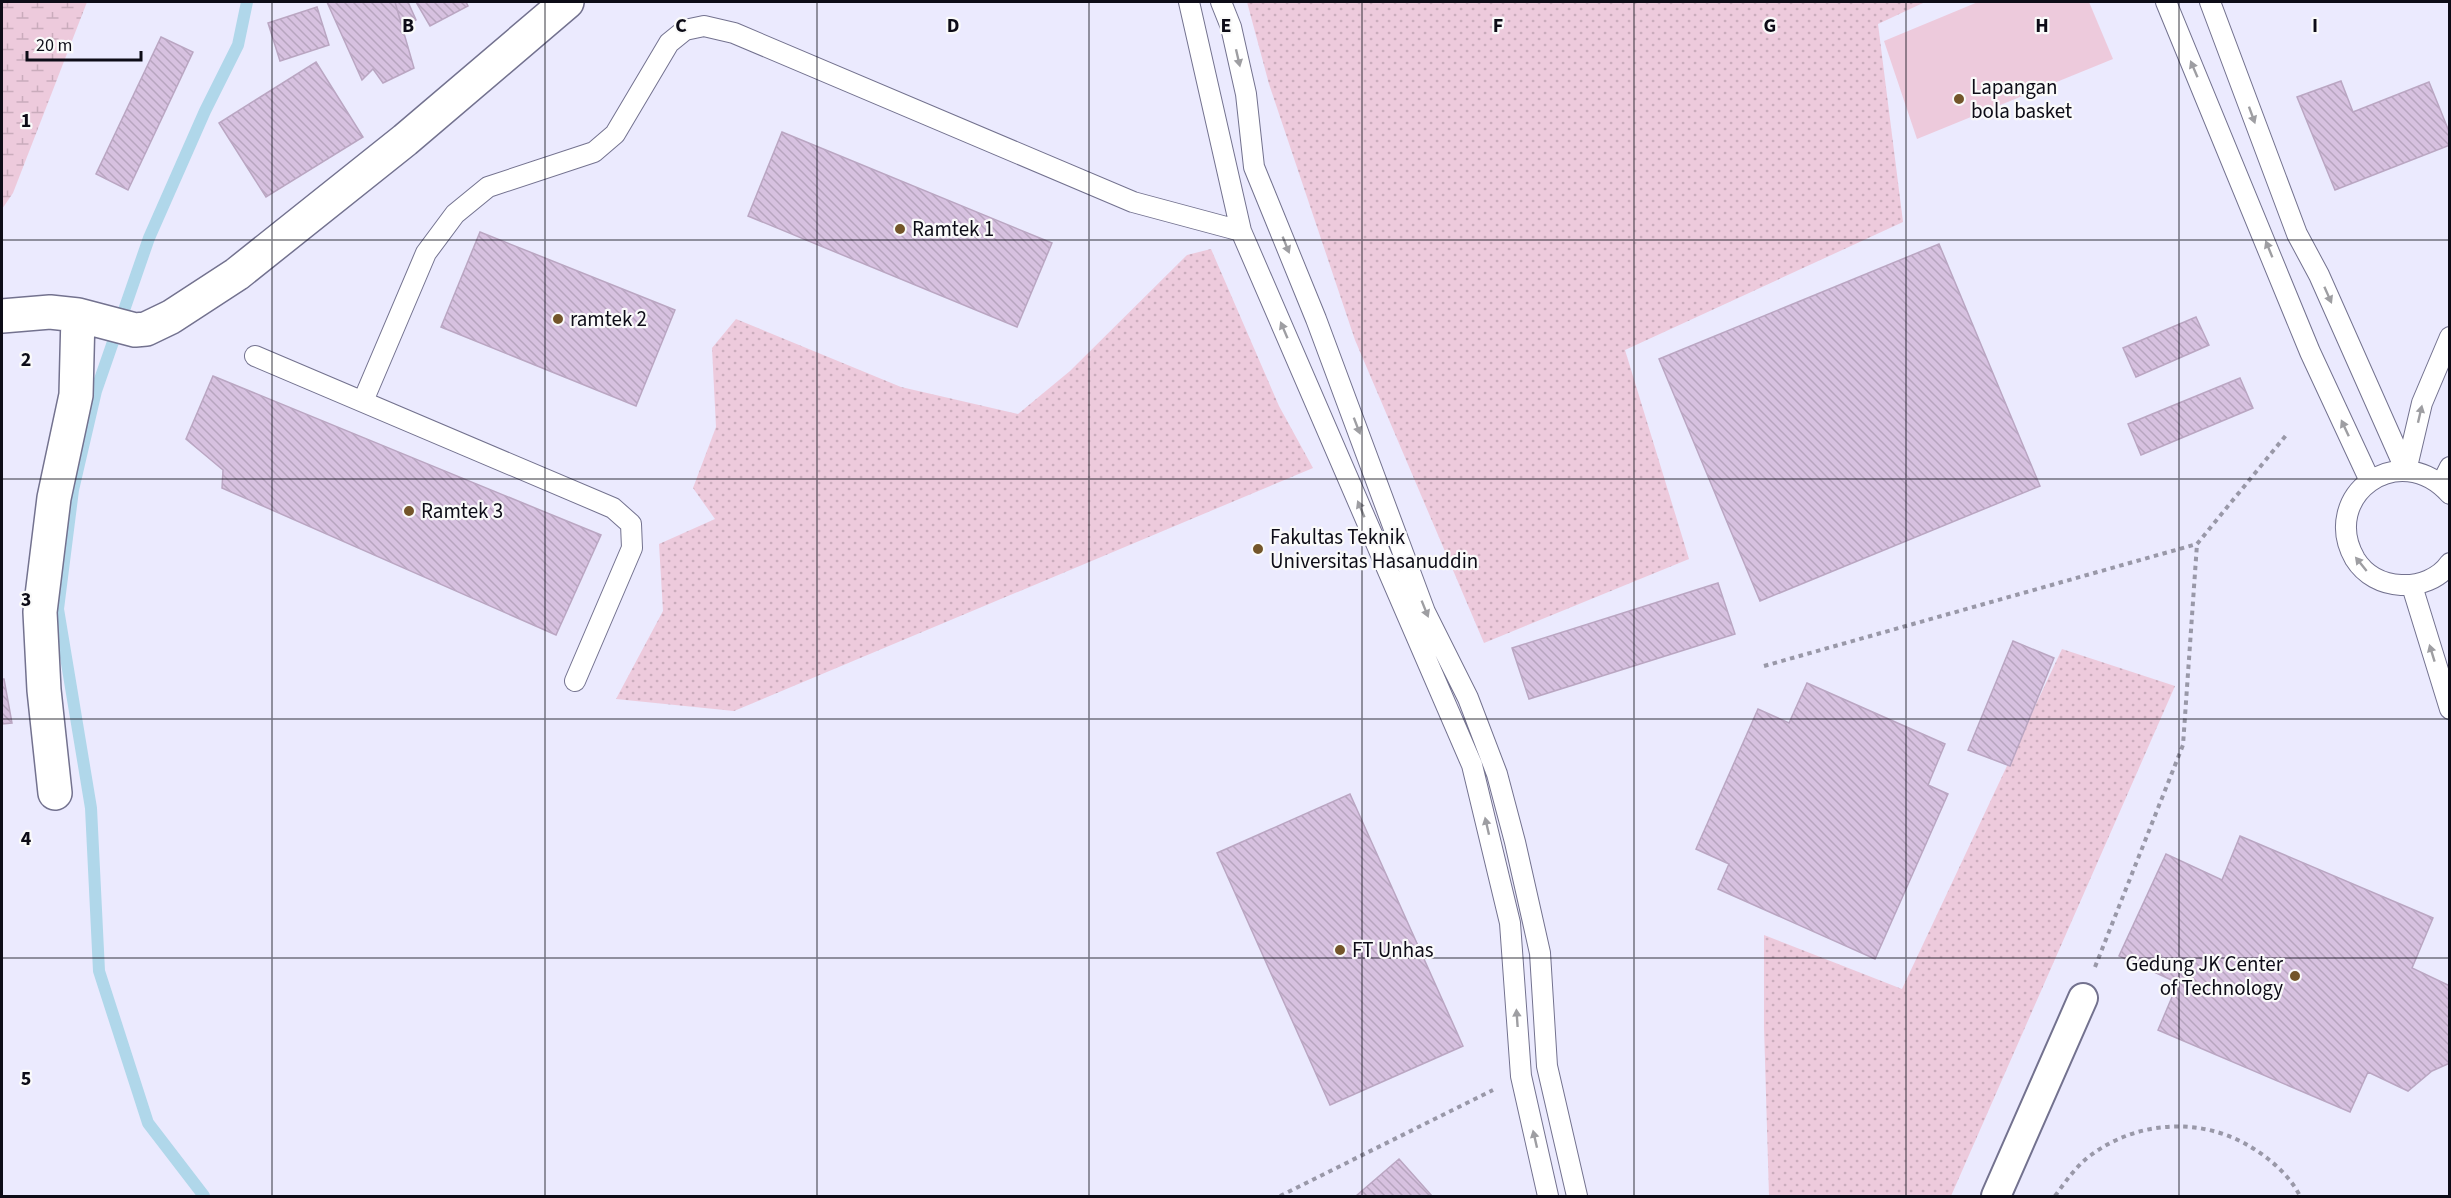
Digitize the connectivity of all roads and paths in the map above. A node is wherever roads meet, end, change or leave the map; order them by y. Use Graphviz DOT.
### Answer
graph roads {
  1 [pos="567,2"];
  2 [pos="1189,2"];
  3 [pos="1221,2"];
  4 [pos="2166,2"];
  5 [pos="2210,2"];
  6 [pos="1241,231"];
  7 [pos="2,316"];
  8 [pos="89,318"];
  9 [pos="2450,337"];
  10 [pos="255,356"];
  11 [pos="363,402"];
  12 [pos="2287,434"];
  13 [pos="2450,467"];
  14 [pos="2406,471"];
  15 [pos="2370,481"];
  16 [pos="2445,490"];
  17 [pos="2197,544"];
  18 [pos="2448,571"];
  19 [pos="2412,586"];
  20 [pos="1764,666"];
  21 [pos="575,681"];
  22 [pos="2450,709"];
  23 [pos="55,793"];
  24 [pos="2083,998"];
  25 [pos="1521,1076"];
  26 [pos="1280,1197"];
  27 [pos="1548,1197"];
  28 [pos="1577,1197"];
  29 [pos="1996,1197"];
  30 [pos="2055,1197"];
  31 [pos="2300,1197"];
  1 -- 8 [label="street"];
  2 -- 6 [label="lane"];
  3 -- 28 [label="lane, one-way"];
  15 -- 4 [label="lane, one-way"];
  5 -- 14 [label="lane, one-way"];
  6 -- 11 [label="lane"];
  25 -- 6 [label="lane, one-way"];
  7 -- 8 [label="street"];
  8 -- 23 [label="street"];
  14 -- 9 [label="lane, one-way"];
  10 -- 11 [label="lane"];
  11 -- 21 [label="lane"];
  12 -- 17 [label="path"];
  13 -- 16 [label="lane"];
  14 -- 15 [label="lane"];
  14 -- 16 [label="lane"];
  19 -- 15 [label="lane, one-way"];
  17 -- 20 [label="path"];
  17 -- 24 [label="path"];
  18 -- 19 [label="lane"];
  22 -- 19 [label="lane, one-way"];
  24 -- 29 [label="street"];
  25 -- 26 [label="path"];
  27 -- 25 [label="lane, one-way"];
  30 -- 31 [label="path"];
}
